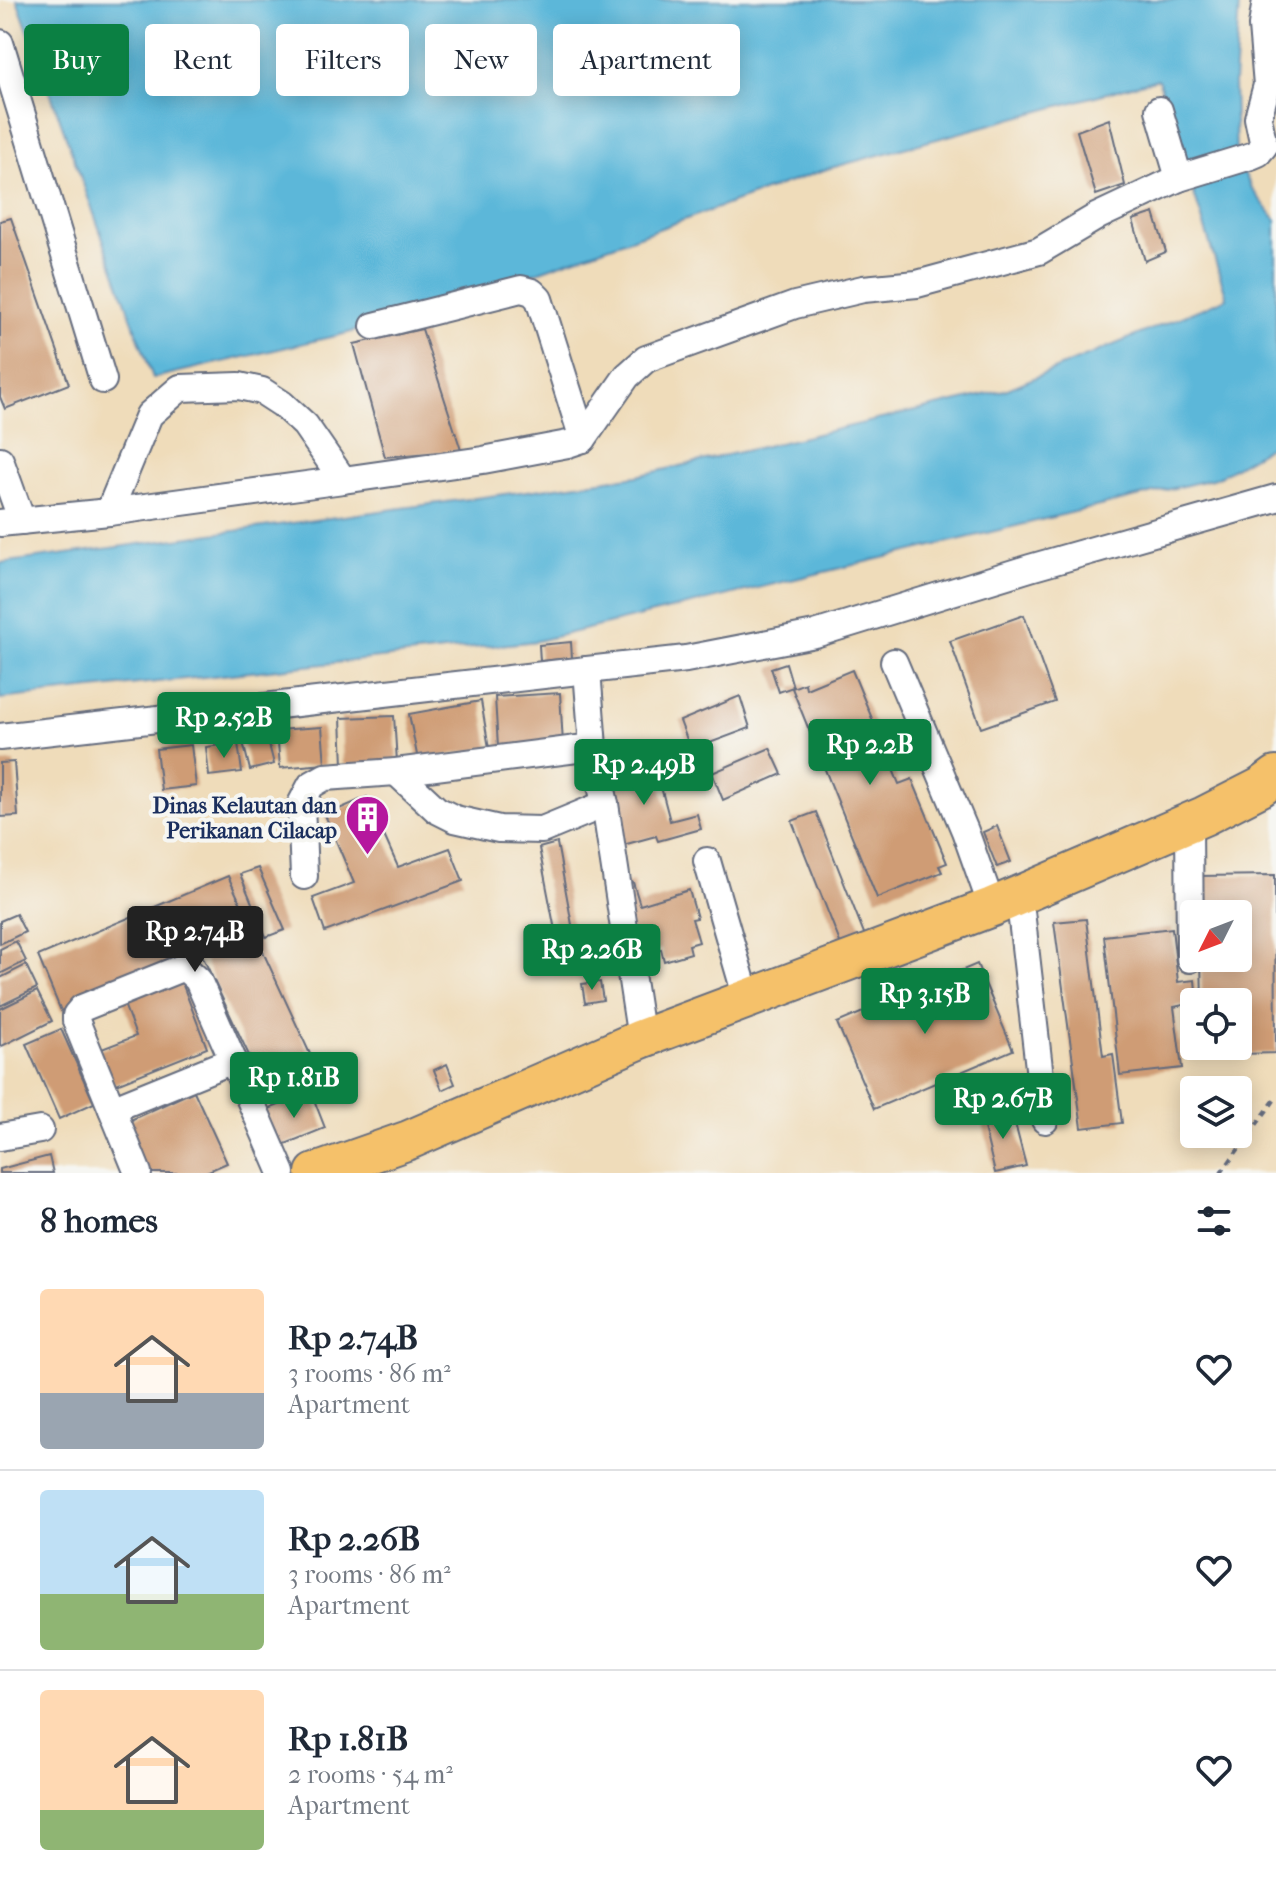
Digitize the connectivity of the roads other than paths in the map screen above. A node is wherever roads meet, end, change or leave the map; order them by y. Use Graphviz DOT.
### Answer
graph roads {
  1 [pos="1266,0"];
  2 [pos="0,43"];
  3 [pos="7,89"];
  4 [pos="1159,110"];
  5 [pos="1183,177"];
  6 [pos="374,326"];
  7 [pos="103,380"];
  8 [pos="583,439"];
  9 [pos="0,460"];
  10 [pos="343,480"];
  11 [pos="1276,498"];
  12 [pos="109,512"];
  13 [pos="11,522"];
  14 [pos="894,662"];
  15 [pos="587,670"];
  16 [pos="0,737"];
  17 [pos="593,747"];
  18 [pos="396,772"];
  19 [pos="1276,776"];
  20 [pos="605,804"];
  21 [pos="1189,822"];
  22 [pos="707,861"];
  23 [pos="304,876"];
  24 [pos="1006,900"];
  25 [pos="1190,900"];
  26 [pos="747,999"];
  27 [pos="641,1039"];
  28 [pos="233,1060"];
  29 [pos="112,1109"];
  30 [pos="1045,1120"];
  31 [pos="40,1130"];
  32 [pos="0,1137"];
  33 [pos="138,1173"];
  34 [pos="282,1173"];
  35 [pos="315,1173"];
  1 -- 5 [label="street"];
  2 -- 3 [label="street"];
  3 -- 7 [label="street"];
  4 -- 5 [label="street"];
  5 -- 8 [label="street"];
  6 -- 8 [label="street"];
  8 -- 10 [label="street"];
  9 -- 13 [label="street"];
  10 -- 12 [label="street"];
  10 -- 12 [label="street"];
  11 -- 15 [label="street"];
  12 -- 13 [label="street"];
  14 -- 24 [label="street"];
  15 -- 16 [label="street"];
  15 -- 17 [label="street"];
  17 -- 18 [label="street"];
  17 -- 20 [label="street"];
  18 -- 20 [label="street"];
  18 -- 23 [label="street"];
  19 -- 21 [label="highway"];
  20 -- 27 [label="street"];
  21 -- 24 [label="highway"];
  21 -- 25 [label="street"];
  22 -- 26 [label="street"];
  24 -- 26 [label="highway"];
  24 -- 30 [label="street"];
  26 -- 27 [label="highway"];
  27 -- 35 [label="highway"];
  28 -- 29 [label="street"];
  28 -- 29 [label="street"];
  28 -- 34 [label="street"];
  29 -- 33 [label="street"];
  31 -- 32 [label="street"];
}
